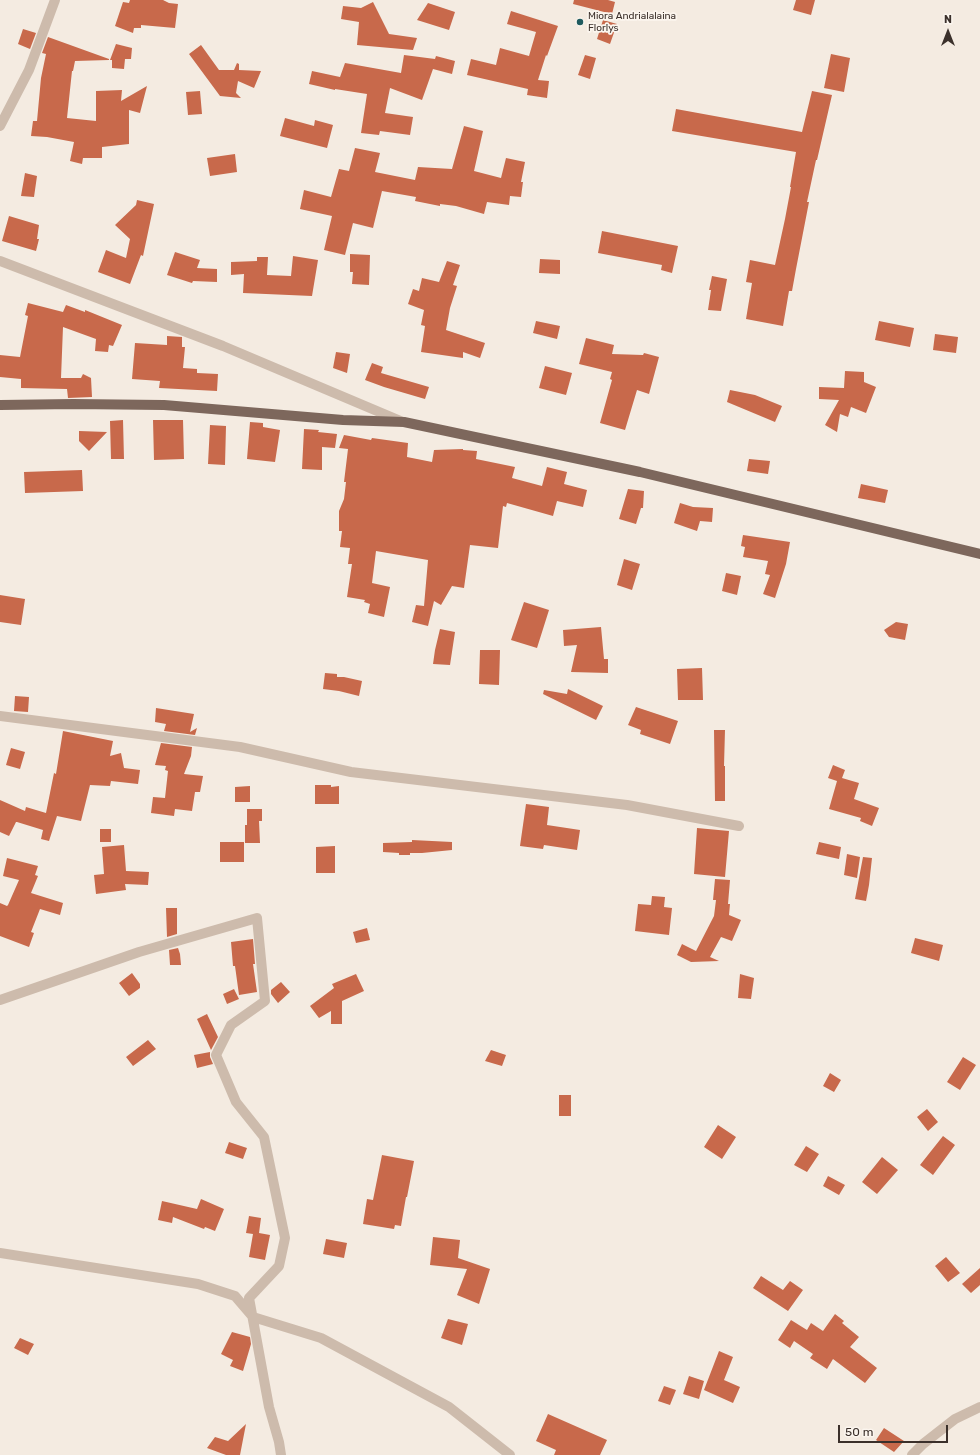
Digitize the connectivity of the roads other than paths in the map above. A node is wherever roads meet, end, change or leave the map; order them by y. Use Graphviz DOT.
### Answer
graph roads {
  1 [pos="55,0"];
  2 [pos="0,126"];
  3 [pos="0,261"];
  4 [pos="0,405"];
  5 [pos="404,422"];
  6 [pos="980,554"];
  7 [pos="0,716"];
  8 [pos="739,826"];
  9 [pos="0,1000"];
  10 [pos="0,1253"];
  11 [pos="254,1317"];
  12 [pos="980,1407"];
  13 [pos="281,1455"];
  14 [pos="510,1455"];
  15 [pos="912,1455"];
  1 -- 2 [label="street"];
  3 -- 5 [label="street"];
  4 -- 5 [label="main road"];
  5 -- 6 [label="main road"];
  7 -- 8 [label="street"];
  9 -- 11 [label="street"];
  10 -- 11 [label="street"];
  11 -- 13 [label="street"];
  11 -- 14 [label="street"];
  12 -- 15 [label="street"];
}
